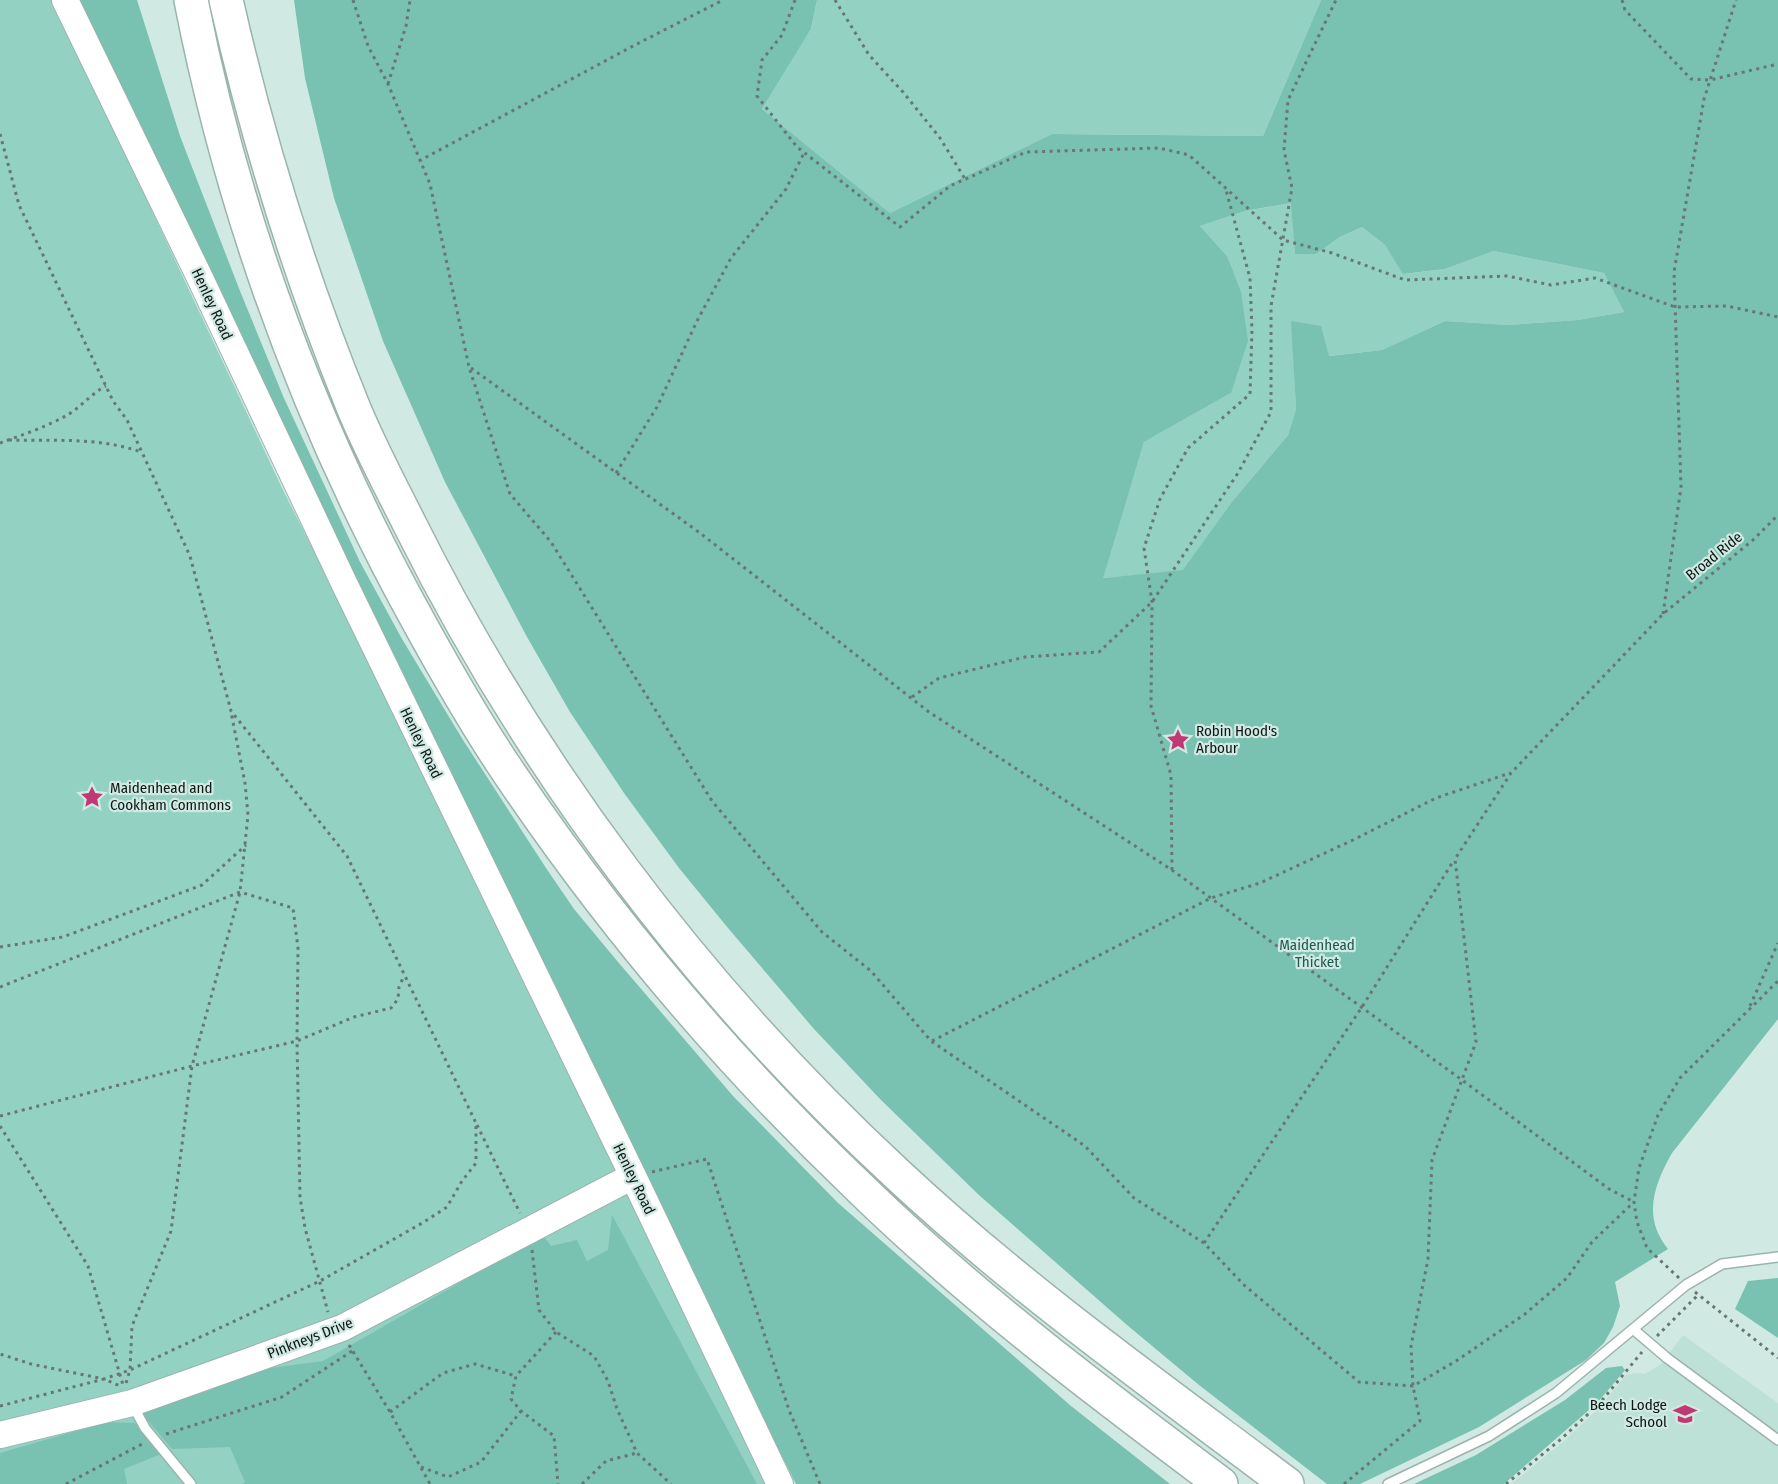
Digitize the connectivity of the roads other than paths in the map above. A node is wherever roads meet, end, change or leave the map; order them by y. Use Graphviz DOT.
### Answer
graph roads {
  1 [pos="64,0"];
  2 [pos="170,0"];
  3 [pos="191,0"];
  4 [pos="226,0"];
  5 [pos="249,0"];
  6 [pos="232,173"];
  7 [pos="285,219"];
  8 [pos="633,1176"];
  9 [pos="1778,1257"];
  10 [pos="1632,1329"];
  11 [pos="128,1395"];
  12 [pos="0,1435"];
  13 [pos="1778,1440"];
  14 [pos="1278,1477"];
  15 [pos="192,1484"];
  16 [pos="780,1484"];
  17 [pos="1221,1484"];
  18 [pos="1388,1484"];
  1 -- 8 [label="street, Henley Road"];
  2 -- 6 [label="highway"];
  3 -- 6 [label="highway"];
  4 -- 7 [label="highway"];
  5 -- 7 [label="highway"];
  6 -- 17 [label="highway"];
  7 -- 14 [label="highway"];
  8 -- 11 [label="street, Pinkneys Drive"];
  8 -- 16 [label="street, Henley Road"];
  9 -- 10 [label="lane"];
  10 -- 13 [label="lane"];
  10 -- 18 [label="lane"];
  11 -- 12 [label="street, Pinkneys Drive"];
  11 -- 15 [label="lane"];
}
